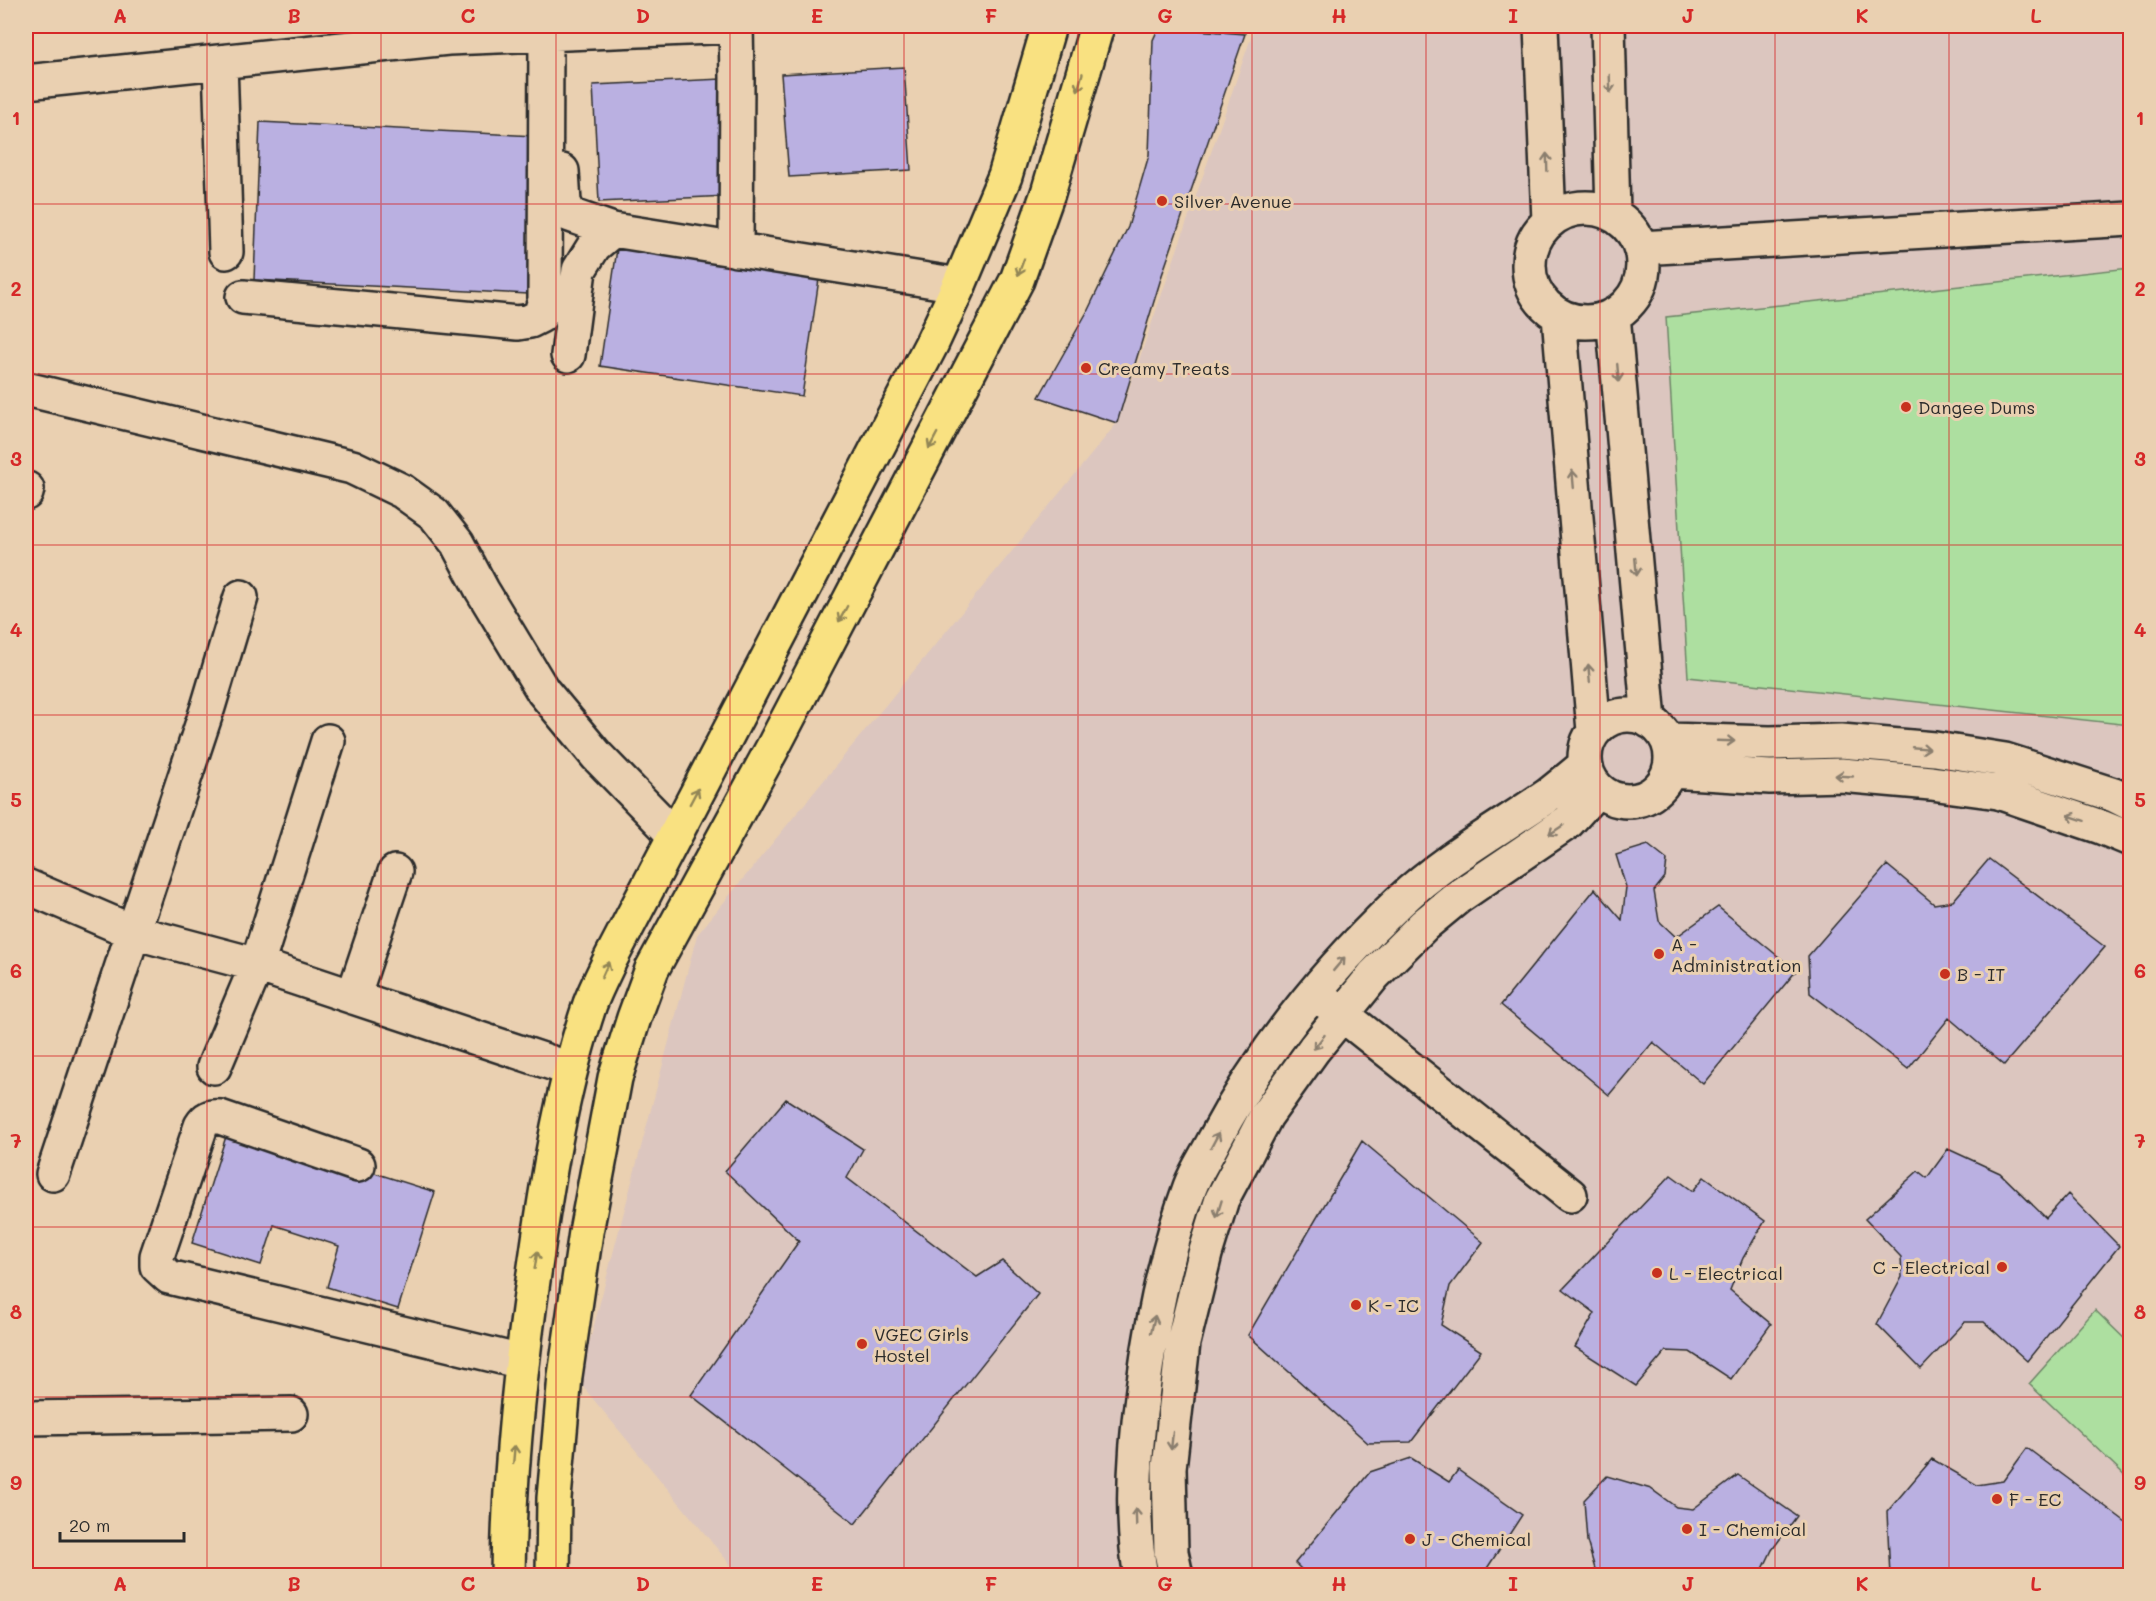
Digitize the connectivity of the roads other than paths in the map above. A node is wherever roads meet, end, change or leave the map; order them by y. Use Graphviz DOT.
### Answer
graph roads {
  1 [pos="735,26"];
  2 [pos="1049,26"];
  3 [pos="1096,26"];
  4 [pos="1541,26"];
  5 [pos="1608,26"];
  6 [pos="546,33"];
  7 [pos="220,62"];
  8 [pos="26,82"];
  9 [pos="561,138"];
  10 [pos="1613,214"];
  11 [pos="2130,219"];
  12 [pos="1549,220"];
  13 [pos="613,230"];
  14 [pos="1641,248"];
  15 [pos="736,250"];
  16 [pos="226,252"];
  17 [pos="959,285"];
  18 [pos="243,297"];
  19 [pos="1612,315"];
  20 [pos="1559,316"];
  21 [pos="568,355"];
  22 [pos="26,389"];
  23 [pos="241,597"];
  24 [pos="1594,731"];
  25 [pos="328,741"];
  26 [pos="1662,744"];
  27 [pos="1591,777"];
  28 [pos="2130,803"];
  29 [pos="674,835"];
  30 [pos="2130,838"];
  31 [pos="394,872"];
  32 [pos="26,886"];
  33 [pos="134,932"];
  34 [pos="257,965"];
  35 [pos="1315,993"];
  36 [pos="353,997"];
  37 [pos="591,1002"];
  38 [pos="1341,1014"];
  39 [pos="634,1018"];
  40 [pos="214,1067"];
  41 [pos="570,1069"];
  42 [pos="358,1165"];
  43 [pos="53,1174"];
  44 [pos="1570,1195"];
  45 [pos="522,1362"];
  46 [pos="1141,1401"];
  47 [pos="1175,1404"];
  48 [pos="291,1414"];
  49 [pos="26,1418"];
  50 [pos="510,1495"];
  51 [pos="554,1498"];
  52 [pos="508,1575"];
  53 [pos="553,1575"];
  54 [pos="1141,1575"];
  55 [pos="1176,1575"];
  1 -- 6 [label="street"];
  1 -- 15 [label="street"];
  2 -- 17 [label="main road"];
  3 -- 39 [label="main road, one-way"];
  12 -- 4 [label="street, one-way"];
  5 -- 10 [label="street, one-way"];
  6 -- 7 [label="street"];
  6 -- 18 [label="street"];
  7 -- 8 [label="street"];
  7 -- 16 [label="street"];
  9 -- 13 [label="street"];
  10 -- 12 [label="street"];
  10 -- 14 [label="street"];
  11 -- 14 [label="street"];
  12 -- 20 [label="street"];
  13 -- 15 [label="street"];
  13 -- 21 [label="street"];
  14 -- 19 [label="street"];
  15 -- 17 [label="street"];
  29 -- 17 [label="main road, one-way"];
  19 -- 20 [label="street"];
  19 -- 26 [label="street, one-way"];
  24 -- 20 [label="street, one-way"];
  22 -- 29 [label="street"];
  23 -- 33 [label="street"];
  24 -- 26 [label="street"];
  24 -- 27 [label="street"];
  25 -- 34 [label="street"];
  26 -- 27 [label="street"];
  26 -- 28 [label="street, one-way"];
  30 -- 26 [label="street, one-way"];
  35 -- 27 [label="street, one-way"];
  27 -- 38 [label="street, one-way"];
  37 -- 29 [label="main road, one-way"];
  31 -- 36 [label="street"];
  32 -- 33 [label="street"];
  33 -- 34 [label="street"];
  33 -- 43 [label="street"];
  34 -- 36 [label="street"];
  34 -- 40 [label="street"];
  35 -- 38 [label="street"];
  46 -- 35 [label="street, one-way"];
  36 -- 41 [label="street"];
  37 -- 39 [label="main road"];
  37 -- 41 [label="main road"];
  38 -- 44 [label="street"];
  38 -- 47 [label="street, one-way"];
  39 -- 51 [label="main road"];
  45 -- 41 [label="main road, one-way"];
  42 -- 45 [label="street"];
  50 -- 45 [label="main road, one-way"];
  46 -- 47 [label="street"];
  54 -- 46 [label="street, one-way"];
  47 -- 55 [label="street, one-way"];
  48 -- 49 [label="street"];
  50 -- 51 [label="main road"];
  50 -- 52 [label="main road"];
  51 -- 53 [label="main road"];
}
